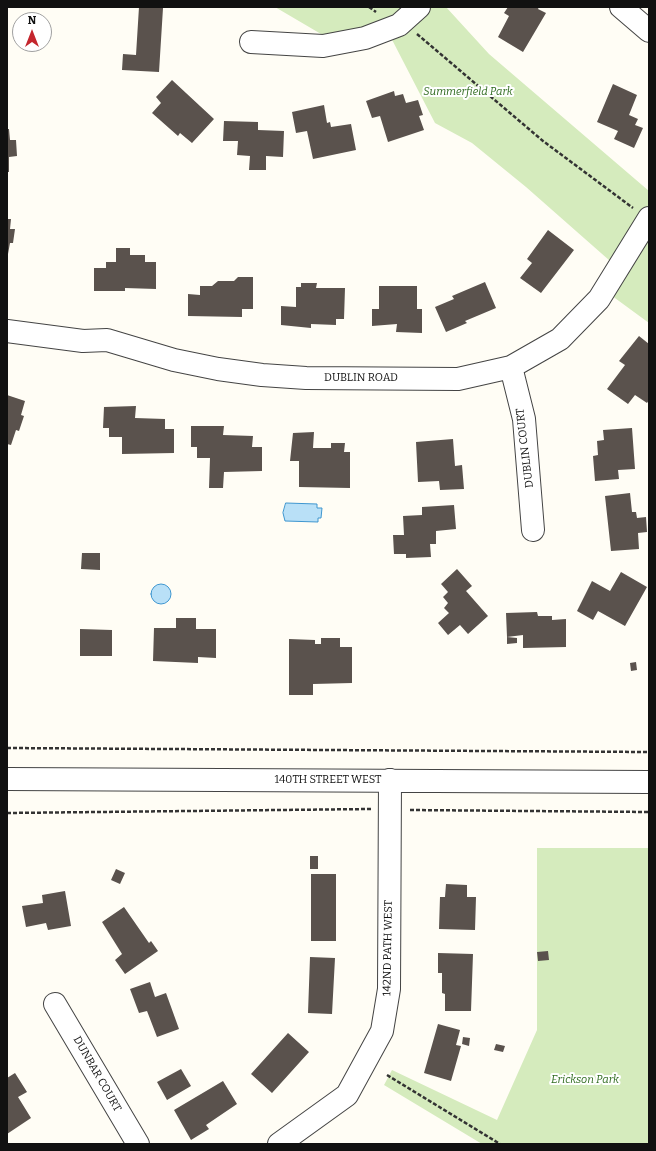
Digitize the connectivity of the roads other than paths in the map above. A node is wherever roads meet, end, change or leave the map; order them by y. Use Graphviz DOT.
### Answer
graph roads {
  1 [pos="419,7"];
  2 [pos="621,7"];
  3 [pos="649,31"];
  4 [pos="251,42"];
  5 [pos="648,219"];
  6 [pos="7,332"];
  7 [pos="511,367"];
  8 [pos="533,530"];
  9 [pos="7,779"];
  10 [pos="390,780"];
  11 [pos="649,782"];
  12 [pos="55,1004"];
  13 [pos="283,1143"];
  14 [pos="138,1144"];
  1 -- 4 [label="street"];
  2 -- 3 [label="street"];
  5 -- 7 [label="street, DUBLIN ROAD"];
  6 -- 7 [label="street, DUBLIN ROAD"];
  7 -- 8 [label="street, DUBLIN COURT"];
  9 -- 10 [label="street, 140TH STREET WEST"];
  10 -- 11 [label="street, 140TH STREET WEST"];
  10 -- 13 [label="street, 142ND PATH WEST"];
  12 -- 14 [label="street, DUNBAR COURT"];
}
